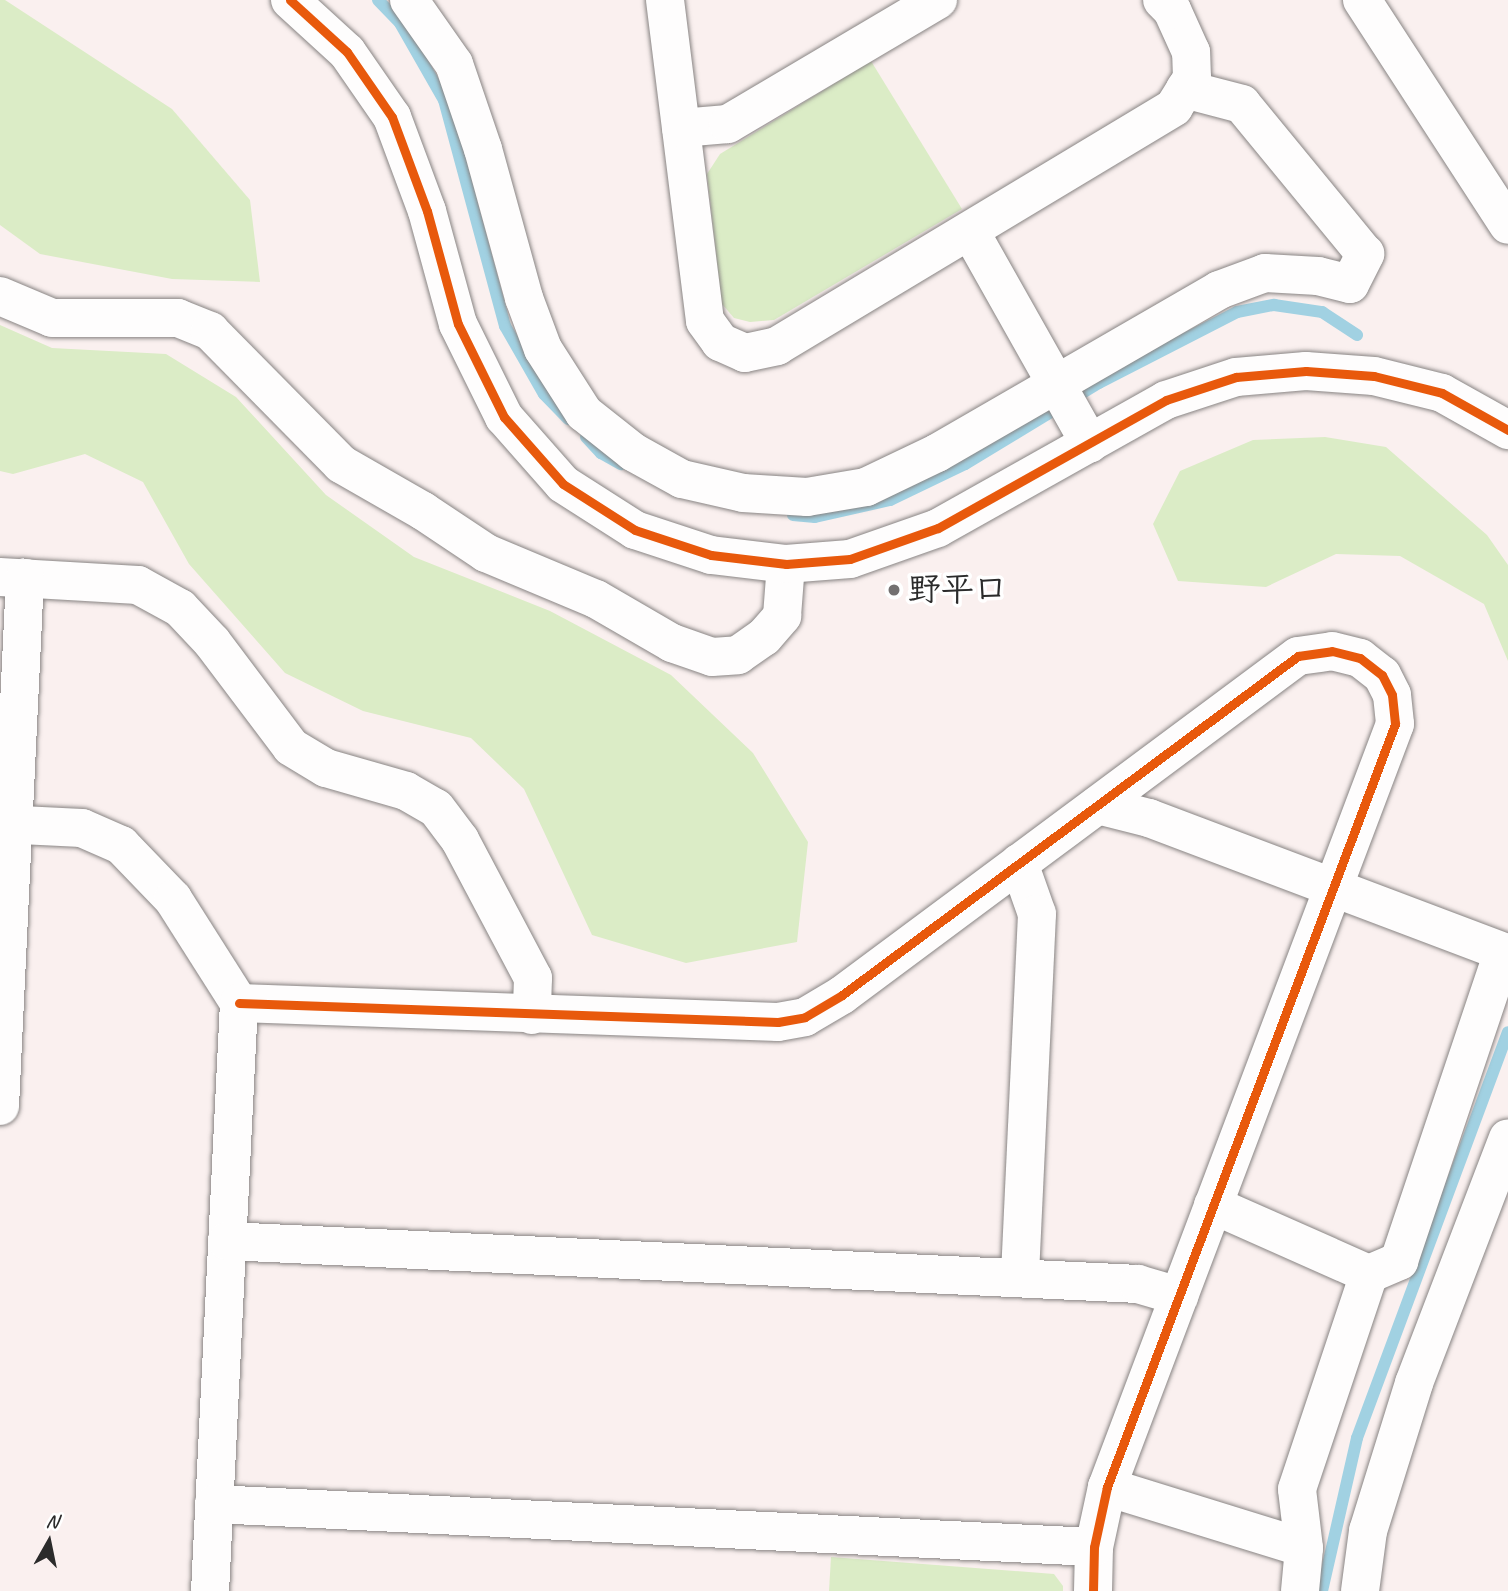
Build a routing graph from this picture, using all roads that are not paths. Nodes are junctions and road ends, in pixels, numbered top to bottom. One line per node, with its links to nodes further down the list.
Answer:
1 (290, 0): 15 (street)
2 (409, 0): 12 (street)
3 (666, 0): 8 (street)
4 (938, 0): 8 (street)
5 (1162, 0): 7 (street)
6 (1362, 0): 9 (street)
7 (1185, 89): 10 (street); 12 (street)
8 (681, 128): 10 (street)
9 (1508, 225)
10 (970, 231): 12 (street)
11 (0, 296): 15 (street)
12 (1056, 385): 14 (street)
13 (1508, 430): 14 (street)
14 (1090, 444): 15 (street)
15 (786, 564)
16 (13, 578): 18 (street); 23 (street)
17 (1098, 805): 19 (street); 20 (street); 20 (street)
18 (7, 824): 22 (street); 24 (street)
19 (1020, 863): 23 (street); 30 (street)
20 (1333, 887): 21 (street); 27 (street)
21 (1505, 953): 29 (street)
22 (239, 1003): 23 (street); 28 (street)
23 (533, 1015)
24 (1, 1043): 25 (street)
25 (0, 1106)
26 (1508, 1138): 39 (street)
27 (1213, 1205): 29 (street); 31 (street)
28 (227, 1241): 30 (street); 33 (street)
29 (1369, 1274): 35 (street)
30 (1020, 1279): 31 (street)
31 (1179, 1296): 32 (street)
32 (1107, 1487): 34 (street); 35 (street)
33 (214, 1504): 34 (street); 36 (street)
34 (1094, 1547): 37 (street)
35 (1304, 1548): 38 (street)
36 (210, 1591)
37 (1093, 1591)
38 (1300, 1591)
39 (1360, 1591)

